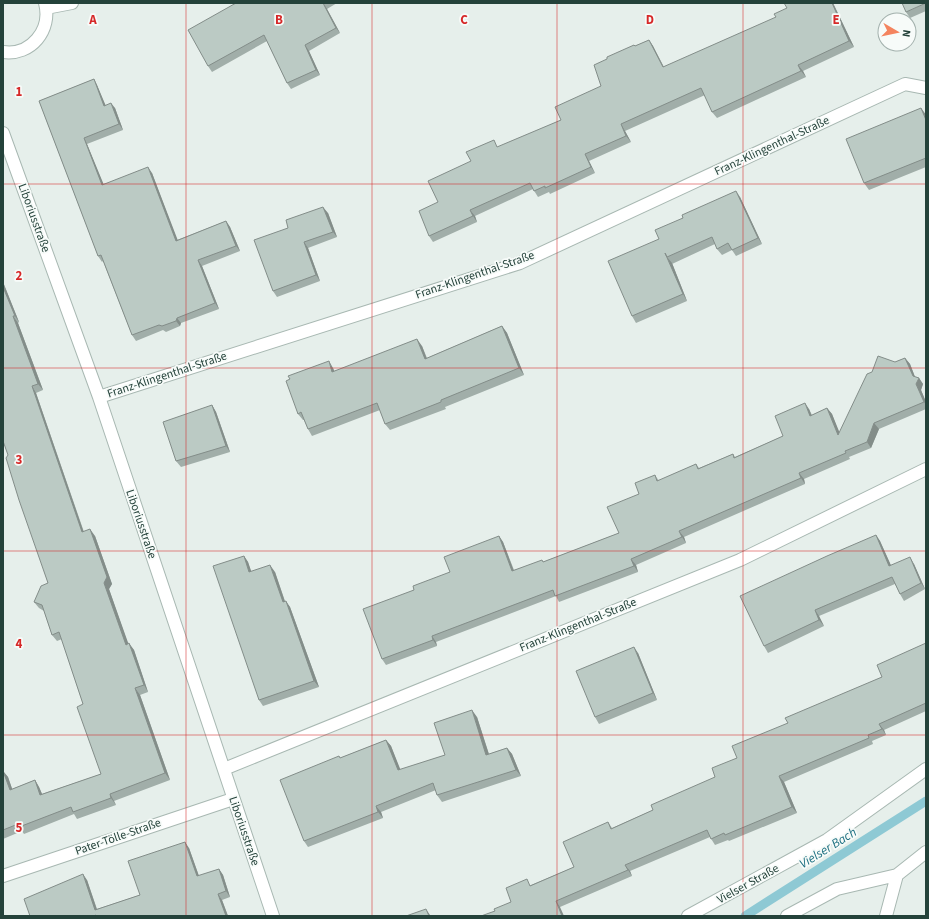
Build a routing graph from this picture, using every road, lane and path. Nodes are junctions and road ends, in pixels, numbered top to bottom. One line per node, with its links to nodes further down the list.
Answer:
1 (72, 3): 2 (street)
2 (45, 6): 3 (street)
3 (3, 52)
4 (926, 88): 6 (street, Franz-Klingenthal-Straße)
5 (3, 134): 6 (street, Liboriusstraße)
6 (99, 397): 8 (street, Liboriusstraße)
7 (926, 469): 8 (street, Franz-Klingenthal-Straße)
8 (224, 769): 10 (street, Liboriusstraße)
9 (926, 769): 15 (street, Vielser Straße)
10 (233, 799): 13 (street, Pater-Tölle-Straße); 14 (street, Liboriusstraße)
11 (926, 852): 12 (street)
12 (897, 875): 16 (street); 17 (street)
13 (3, 876)
14 (273, 916)
15 (688, 916)
16 (787, 916)
17 (886, 916)

